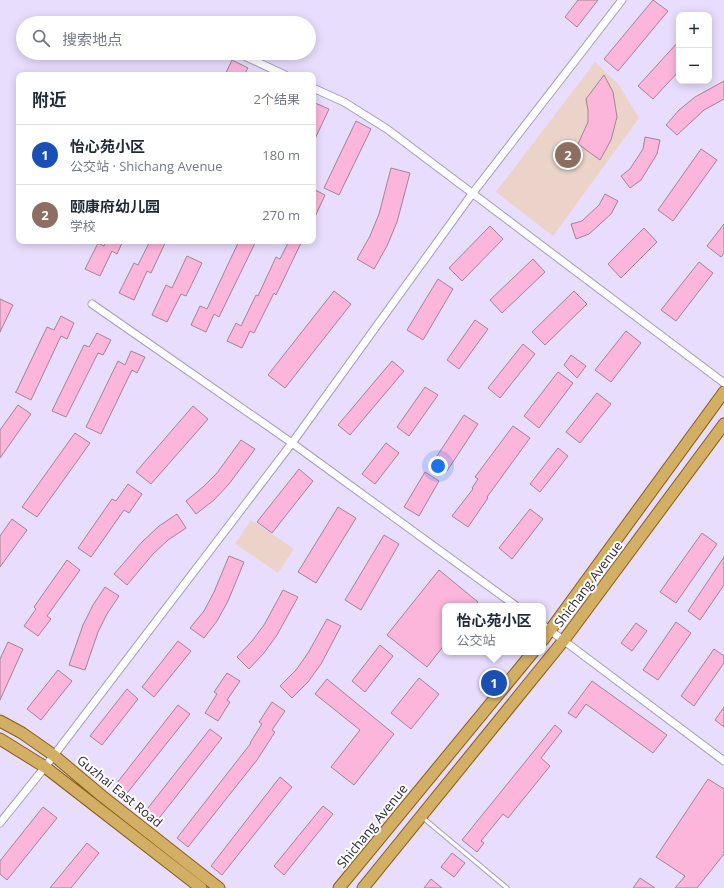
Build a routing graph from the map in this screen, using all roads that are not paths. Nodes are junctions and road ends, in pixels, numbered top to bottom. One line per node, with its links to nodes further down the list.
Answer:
1 (622, 0): 5 (street)
2 (253, 60): 3 (street)
3 (279, 72)
4 (316, 89): 5 (street)
5 (472, 194): 7 (street); 10 (street)
6 (92, 304): 10 (street)
7 (724, 383)
8 (724, 392): 12 (main road, Shichang Avenue)
9 (724, 424): 13 (main road, Shichang Avenue)
10 (292, 443): 11 (street); 17 (street)
11 (512, 603)
12 (547, 628): 13 (street)
13 (564, 640): 18 (street); 20 (main road, Shichang Avenue)
14 (531, 655): 24 (main road, Shichang Avenue)
15 (0, 721): 17 (main road, Guzhai East Road)
16 (0, 739): 19 (main road)
17 (54, 755): 19 (street); 23 (main road, Guzhai East Road)
18 (724, 761)
19 (45, 767): 21 (street); 22 (main road)
20 (421, 816): 25 (main road, Shichang Avenue); 26 (lane)
21 (0, 823)
22 (201, 888)
23 (219, 888)
24 (339, 888)
25 (363, 888)
26 (507, 888)

